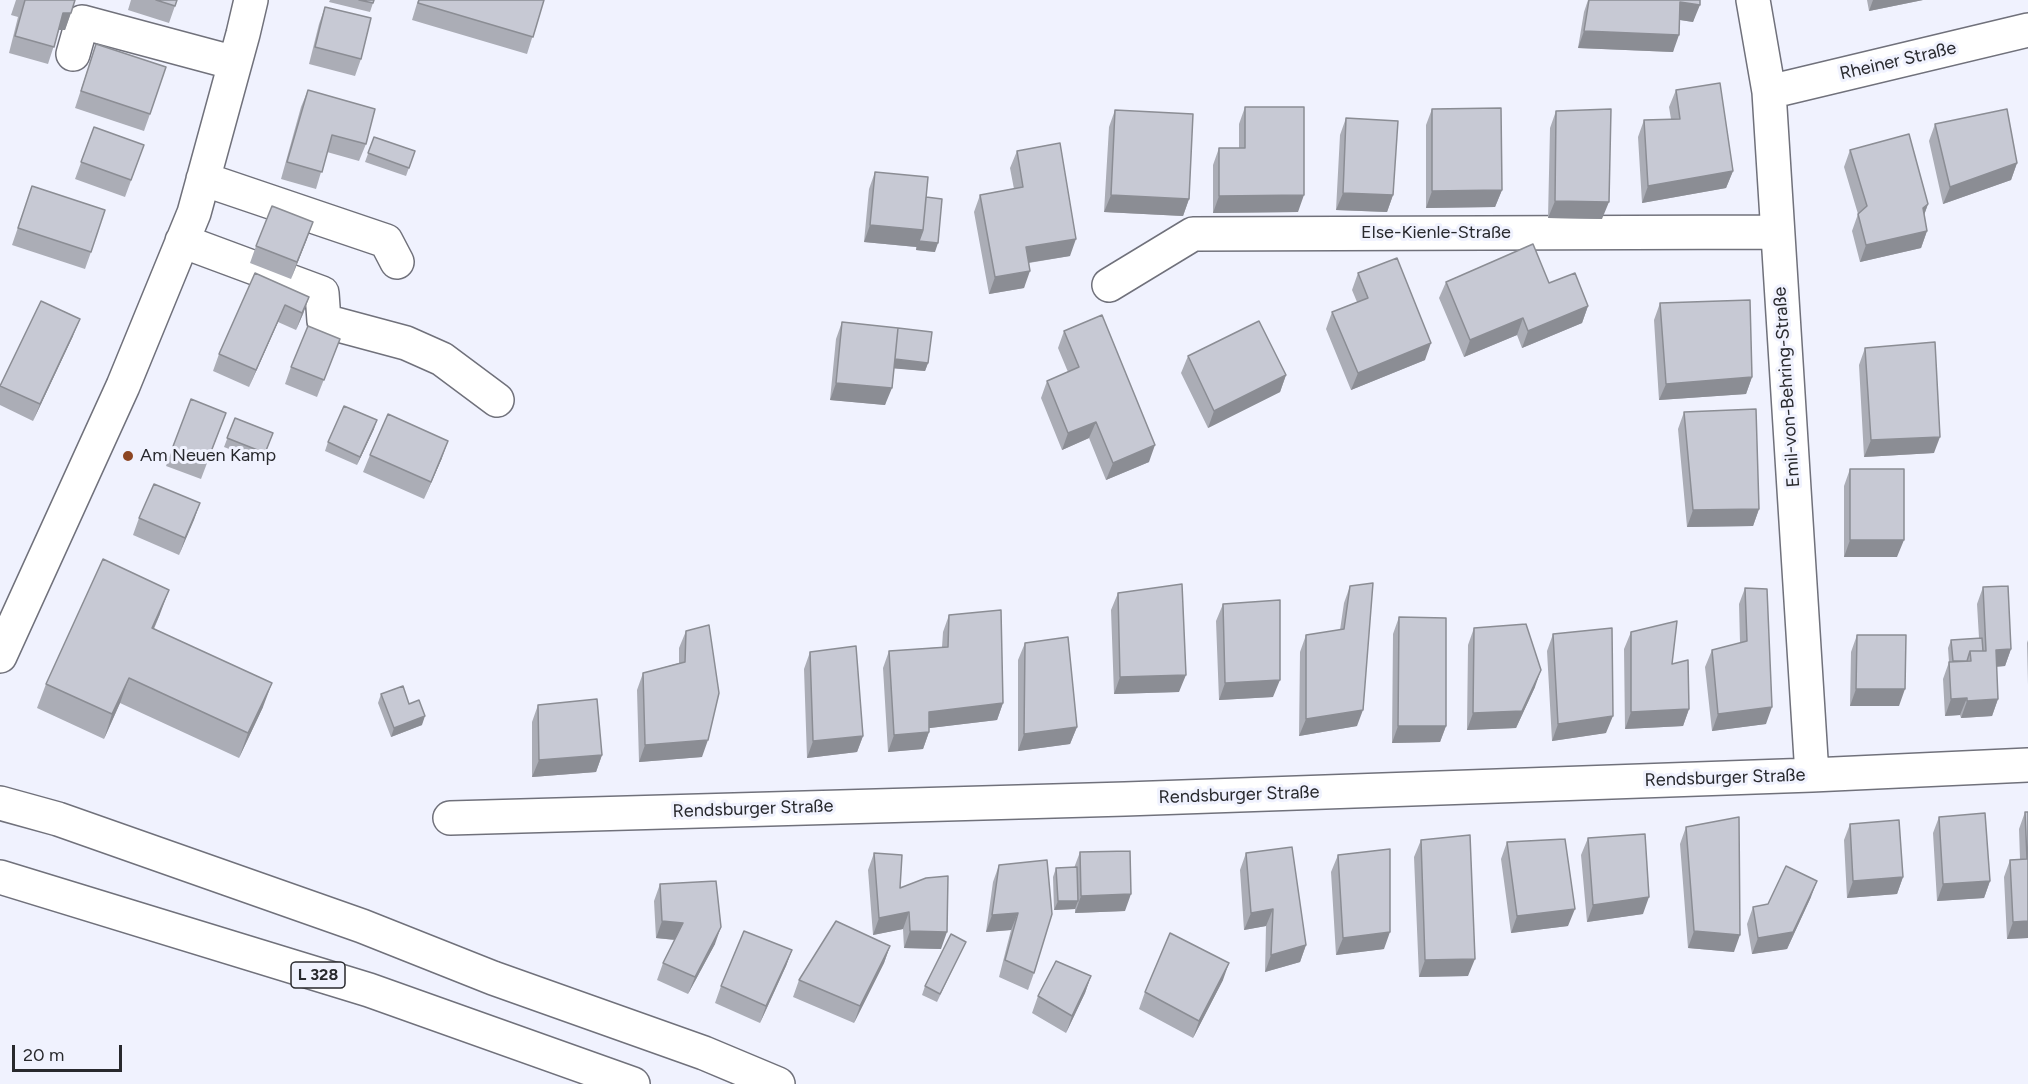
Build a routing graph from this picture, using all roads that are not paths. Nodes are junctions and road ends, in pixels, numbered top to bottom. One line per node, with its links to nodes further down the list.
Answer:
1 (251, 0): 5 (street)
2 (1753, 0): 6 (street, Emil-von-Behring-Straße)
3 (2028, 30): 6 (street, Rheiner Straße)
4 (73, 54): 5 (street)
5 (235, 63): 7 (street)
6 (1769, 92): 8 (street, Emil-von-Behring-Straße)
7 (203, 178): 9 (street); 10 (street)
8 (1777, 232): 11 (street, Else-Kienle-Straße); 15 (street, Emil-von-Behring-Straße)
9 (182, 241): 12 (street); 13 (street)
10 (397, 262)
11 (1109, 285)
12 (497, 400)
13 (0, 656)
14 (2028, 765): 15 (street, Rendsburger Straße)
15 (1812, 775): 17 (street, Rendsburger Straße)
16 (0, 803): 20 (street)
17 (450, 818)
18 (0, 877): 19 (street, L 328)
19 (633, 1084)
20 (778, 1084)

